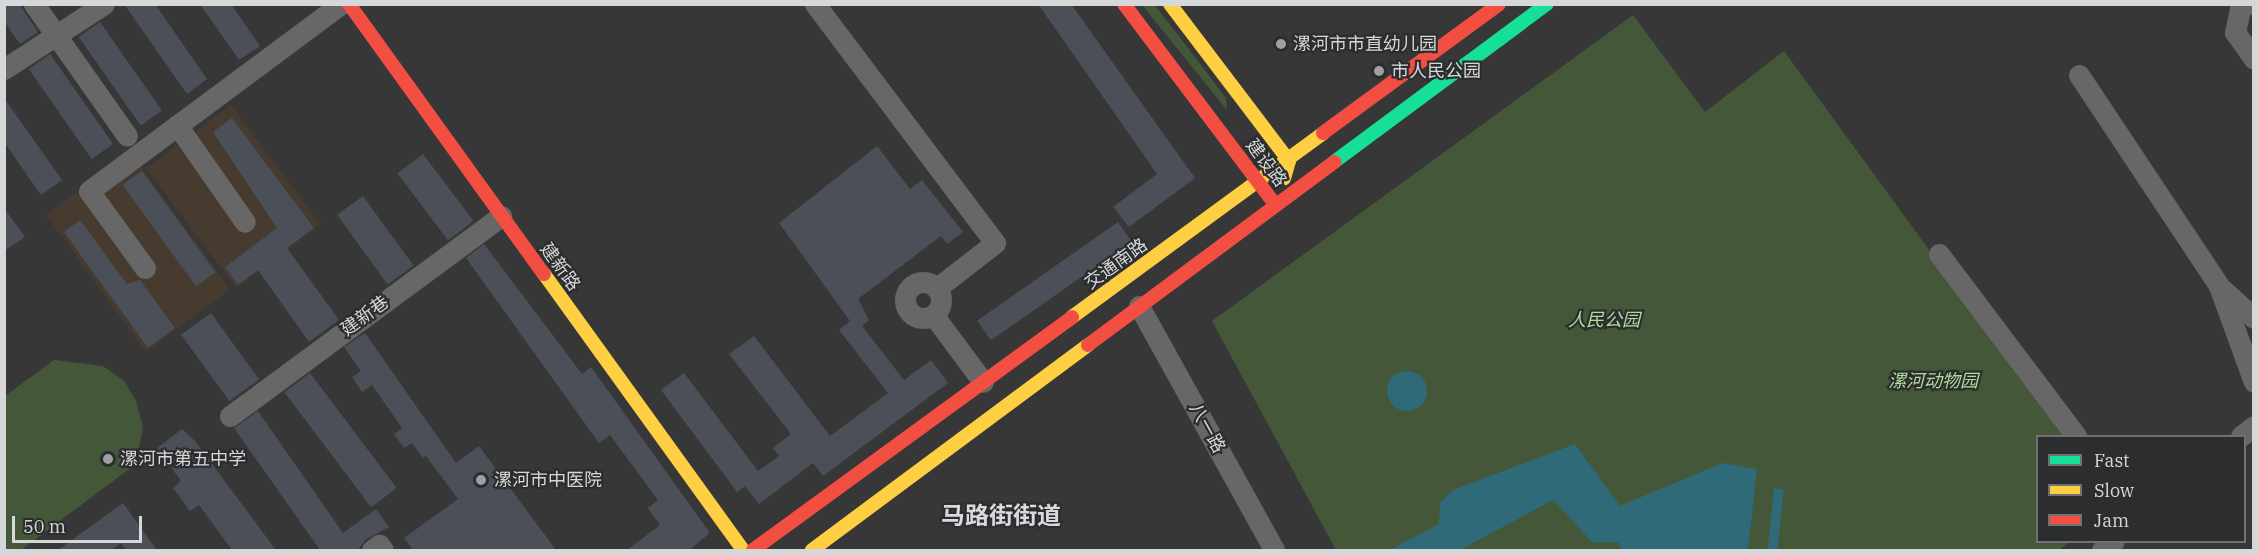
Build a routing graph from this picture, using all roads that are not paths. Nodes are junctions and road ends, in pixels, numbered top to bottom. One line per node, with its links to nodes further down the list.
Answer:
1 (34, 4): 11 (street)
2 (104, 4): 11 (street)
3 (341, 4): 15 (street)
4 (349, 4): 20 (main road, 建新路)
5 (815, 4): 25 (street)
6 (1124, 4): 18 (main road, 建设路)
7 (1170, 4): 17 (main road, 建设路)
8 (1499, 4): 17 (main road, 交通南路)
9 (1547, 4): 19 (main road)
10 (2247, 4): 12 (street)
11 (56, 35): 13 (street); 16 (street)
12 (2253, 59)
13 (4, 69)
14 (2079, 75): 24 (street)
15 (177, 125): 21 (street); 23 (street)
16 (127, 136)
17 (1289, 161): 18 (main road, 交通南路); 19 (main road, 建设路)
18 (1259, 184): 19 (main road, 建设路); 30 (main road, 交通南路)
19 (1276, 206): 26 (main road)
20 (501, 216): 32 (street, 建新巷); 36 (main road, 建新路)
21 (245, 222)
22 (1939, 254): 33 (street)
23 (145, 268)
24 (2219, 286): 28 (street); 29 (street)
25 (937, 288): 27 (street); 27 (street)
26 (1139, 306): 31 (main road); 39 (street, 八一路)
27 (933, 316): 30 (street)
28 (2253, 318)
29 (2253, 381)
30 (983, 382): 31 (main road); 37 (main road, 交通南路)
31 (1002, 408): 38 (main road)
32 (230, 416)
33 (2075, 435)
34 (372, 550): 35 (street)
35 (383, 550)
36 (743, 550)
37 (753, 550)
38 (812, 550)
39 (1274, 550)

